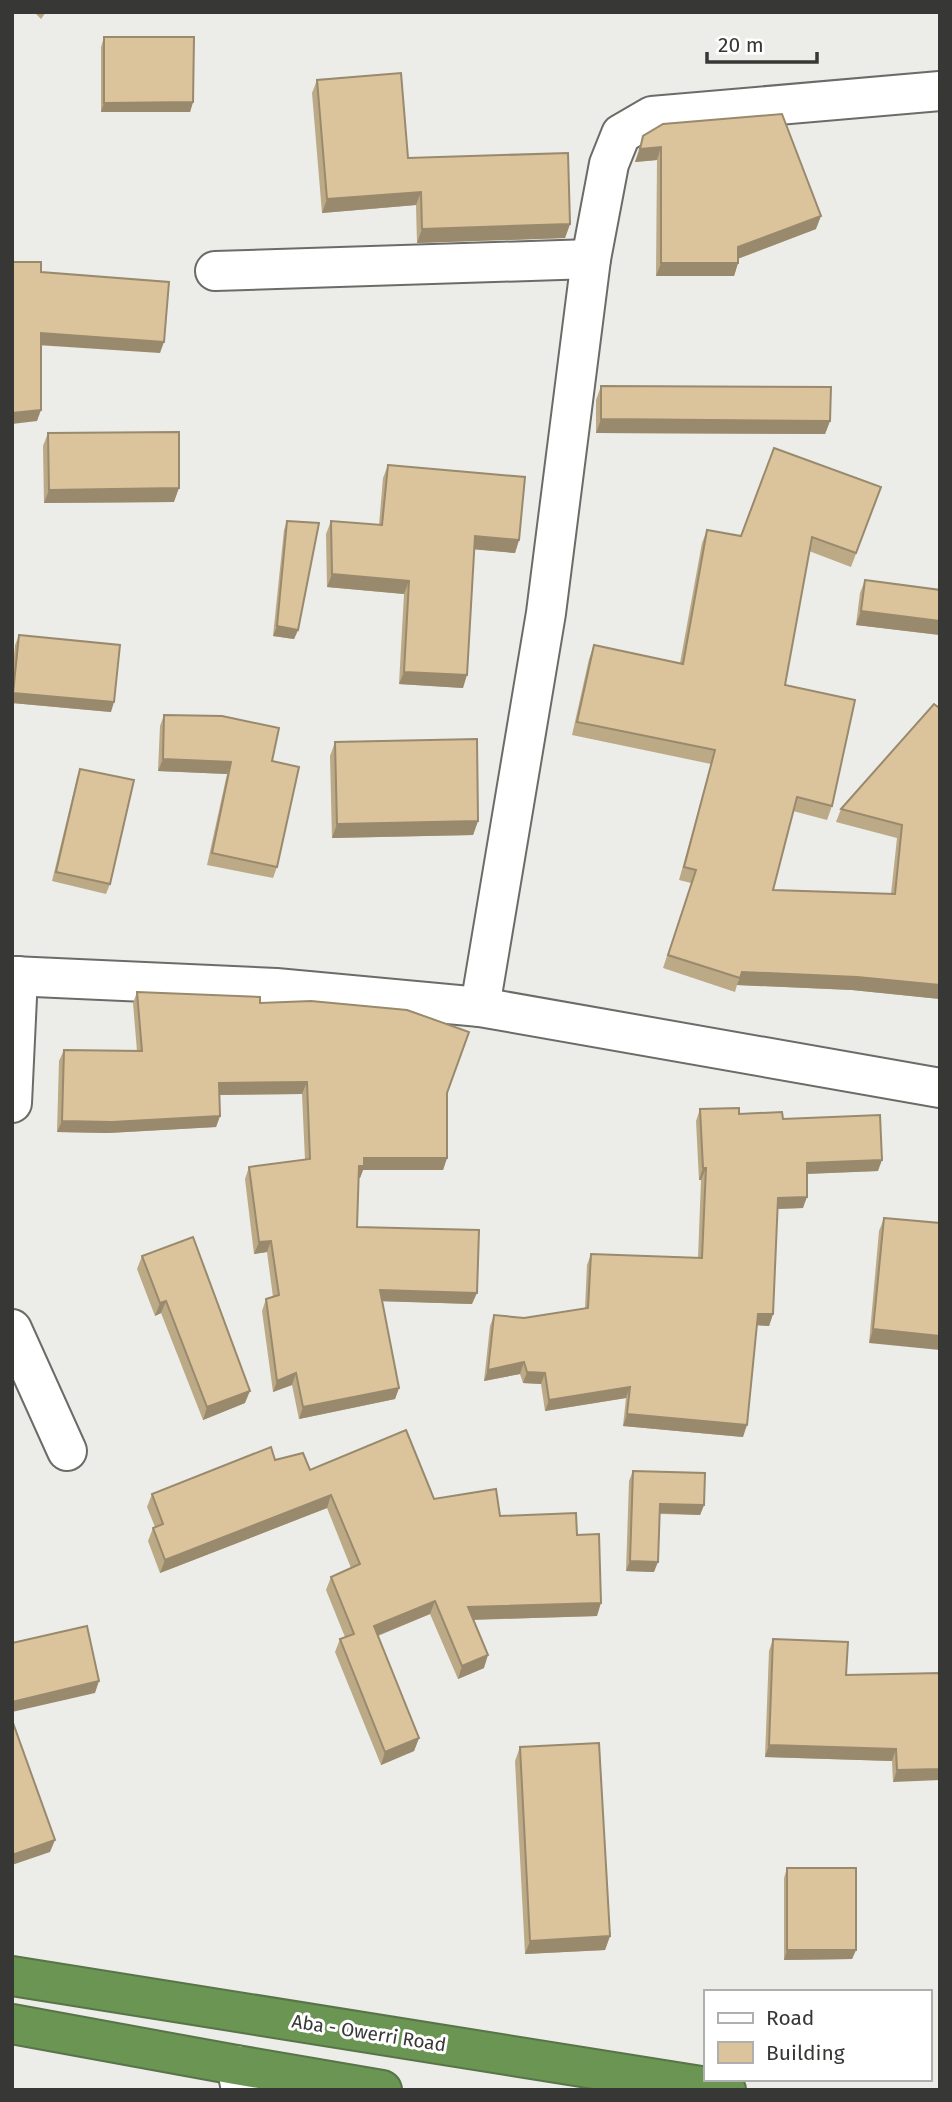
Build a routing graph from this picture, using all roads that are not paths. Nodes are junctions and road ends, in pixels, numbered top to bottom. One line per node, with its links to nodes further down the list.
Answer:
1 (940, 91): 2 (street)
2 (591, 259): 3 (street); 5 (street)
3 (215, 271)
4 (15, 976): 5 (street); 7 (street)
5 (480, 1007): 6 (street)
6 (940, 1088)
7 (12, 1103)
8 (12, 1329): 9 (street)
9 (67, 1451)
10 (12, 1976): 14 (highway, Aba - Owerri Road)
11 (12, 2024): 12 (highway)
12 (238, 2077): 13 (highway)
13 (382, 2090)
14 (726, 2090)

